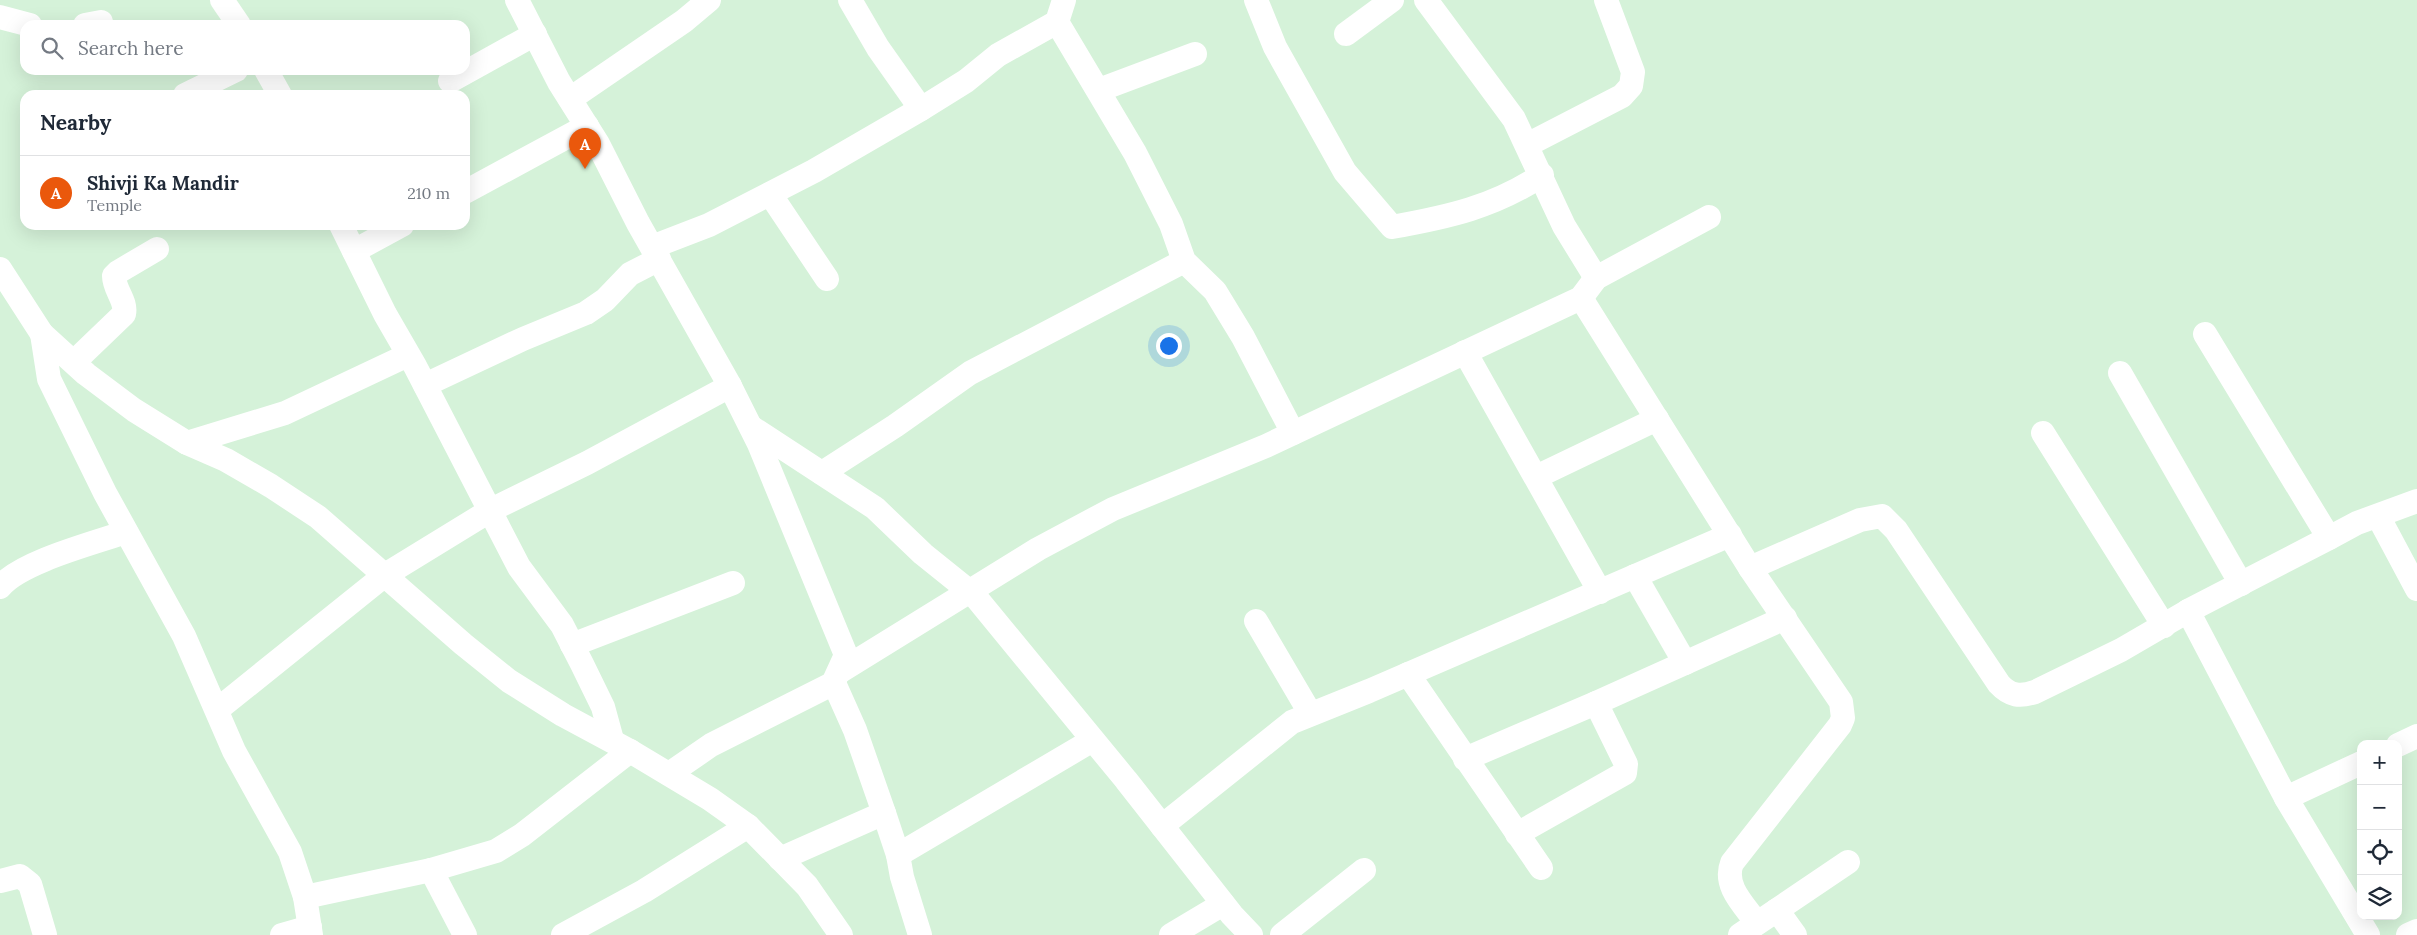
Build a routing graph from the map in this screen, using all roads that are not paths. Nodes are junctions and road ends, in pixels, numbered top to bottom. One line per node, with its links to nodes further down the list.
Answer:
1 (222, 0): 11 (street)
2 (517, 0): 13 (street)
3 (709, 0): 24 (street)
4 (850, 0): 25 (street)
5 (1256, 0): 28 (street)
6 (1392, 0): 14 (street)
7 (1426, 0): 27 (street)
8 (1606, 0): 27 (street)
9 (1061, 11): 23 (street); 25 (street)
10 (0, 17): 12 (street)
11 (236, 20)
12 (20, 22)
13 (535, 34): 16 (street); 24 (street)
14 (1346, 34)
15 (1195, 54): 23 (street)
16 (470, 70)
17 (226, 75): 21 (street)
18 (269, 75): 22 (street)
19 (461, 75): 20 (street)
20 (450, 81)
21 (195, 90)
22 (277, 90)
23 (1099, 90): 37 (street)
24 (570, 99): 26 (street)
25 (920, 109): 30 (street)
26 (587, 126): 29 (street); 36 (street)
27 (1527, 145): 28 (street)
28 (1542, 175): 39 (street)
29 (470, 189)
30 (770, 194): 36 (street); 40 (street)
31 (1709, 217): 39 (street)
32 (344, 230): 35 (street)
33 (393, 230): 35 (street)
34 (157, 249): 46 (street)
35 (354, 251): 45 (street)
36 (656, 253): 48 (street); 49 (street)
37 (1184, 261): 52 (street); 55 (street)
38 (0, 269): 42 (street)
39 (1596, 278): 41 (street)
40 (828, 279)
41 (1581, 298): 44 (street); 50 (street)
42 (42, 334): 46 (street); 60 (street)
43 (2205, 334): 62 (street)
44 (1465, 352): 52 (street); 56 (street)
45 (408, 355): 48 (street); 54 (street)
46 (74, 362): 54 (street)
47 (2120, 373): 67 (street)
48 (425, 385): 58 (street)
49 (730, 386): 51 (street); 58 (street)
50 (1657, 418): 56 (street); 61 (street)
51 (750, 427): 55 (street); 79 (street)
52 (1293, 433): 70 (street)
53 (2043, 434): 75 (street)
54 (186, 443): 64 (street)
55 (822, 473): 70 (street)
56 (1536, 477): 71 (street)
57 (2417, 501): 59 (street)
58 (491, 510): 64 (street); 76 (street)
59 (2378, 516): 62 (street); 69 (street)
60 (126, 532): 68 (street); 81 (street)
61 (1730, 535): 63 (street); 65 (street)
62 (2329, 538): 67 (street)
63 (1750, 568): 73 (street); 75 (street)
64 (385, 574): 81 (street); 86 (street)
65 (1635, 576): 71 (street); 77 (street)
66 (733, 583): 76 (street)
67 (2241, 584): 72 (street)
68 (0, 587)
69 (2417, 589)
70 (969, 592): 79 (street); 84 (street)
71 (1600, 592): 78 (street)
72 (2188, 611): 75 (street); 90 (street)
73 (1785, 618): 77 (street); 105 (street)
74 (1256, 621): 82 (street)
75 (2164, 626)
76 (572, 645): 86 (street)
77 (1685, 663): 80 (street)
78 (1408, 674): 82 (street); 87 (street)
79 (836, 678): 89 (street); 91 (street)
80 (1596, 704): 87 (street); 94 (street)
81 (217, 710): 102 (street)
82 (1310, 713): 93 (street)
83 (2417, 736): 85 (street)
84 (1092, 741): 93 (street); 95 (street)
85 (2402, 743)
86 (621, 745): 89 (street); 99 (street)
87 (1466, 759): 94 (street)
88 (2357, 765): 90 (street)
89 (669, 774): 92 (street)
90 (2286, 798): 118 (street)
91 (884, 813): 95 (street); 96 (street)
92 (748, 826): 96 (street); 111 (street)
93 (1162, 826): 103 (street)
94 (1517, 834): 98 (street)
95 (898, 855): 113 (street)
96 (780, 860): 112 (street)
97 (1848, 862): 104 (street)
98 (1541, 868)
99 (431, 870): 102 (street); 110 (street)
100 (1364, 870): 116 (street)
101 (0, 882): 108 (street)
102 (305, 897): 106 (street)
103 (1223, 904): 114 (street); 115 (street)
104 (1777, 910): 105 (street); 117 (street)
105 (1748, 929)
106 (310, 931): 109 (street)
107 (2417, 931): 119 (street)
108 (44, 935)
109 (282, 935)
110 (465, 935)
111 (563, 935)
112 (841, 935)
113 (920, 935)
114 (1171, 935)
115 (1251, 935)
116 (1282, 935)
117 (1795, 935)
118 (2368, 935)
119 (2408, 935)

